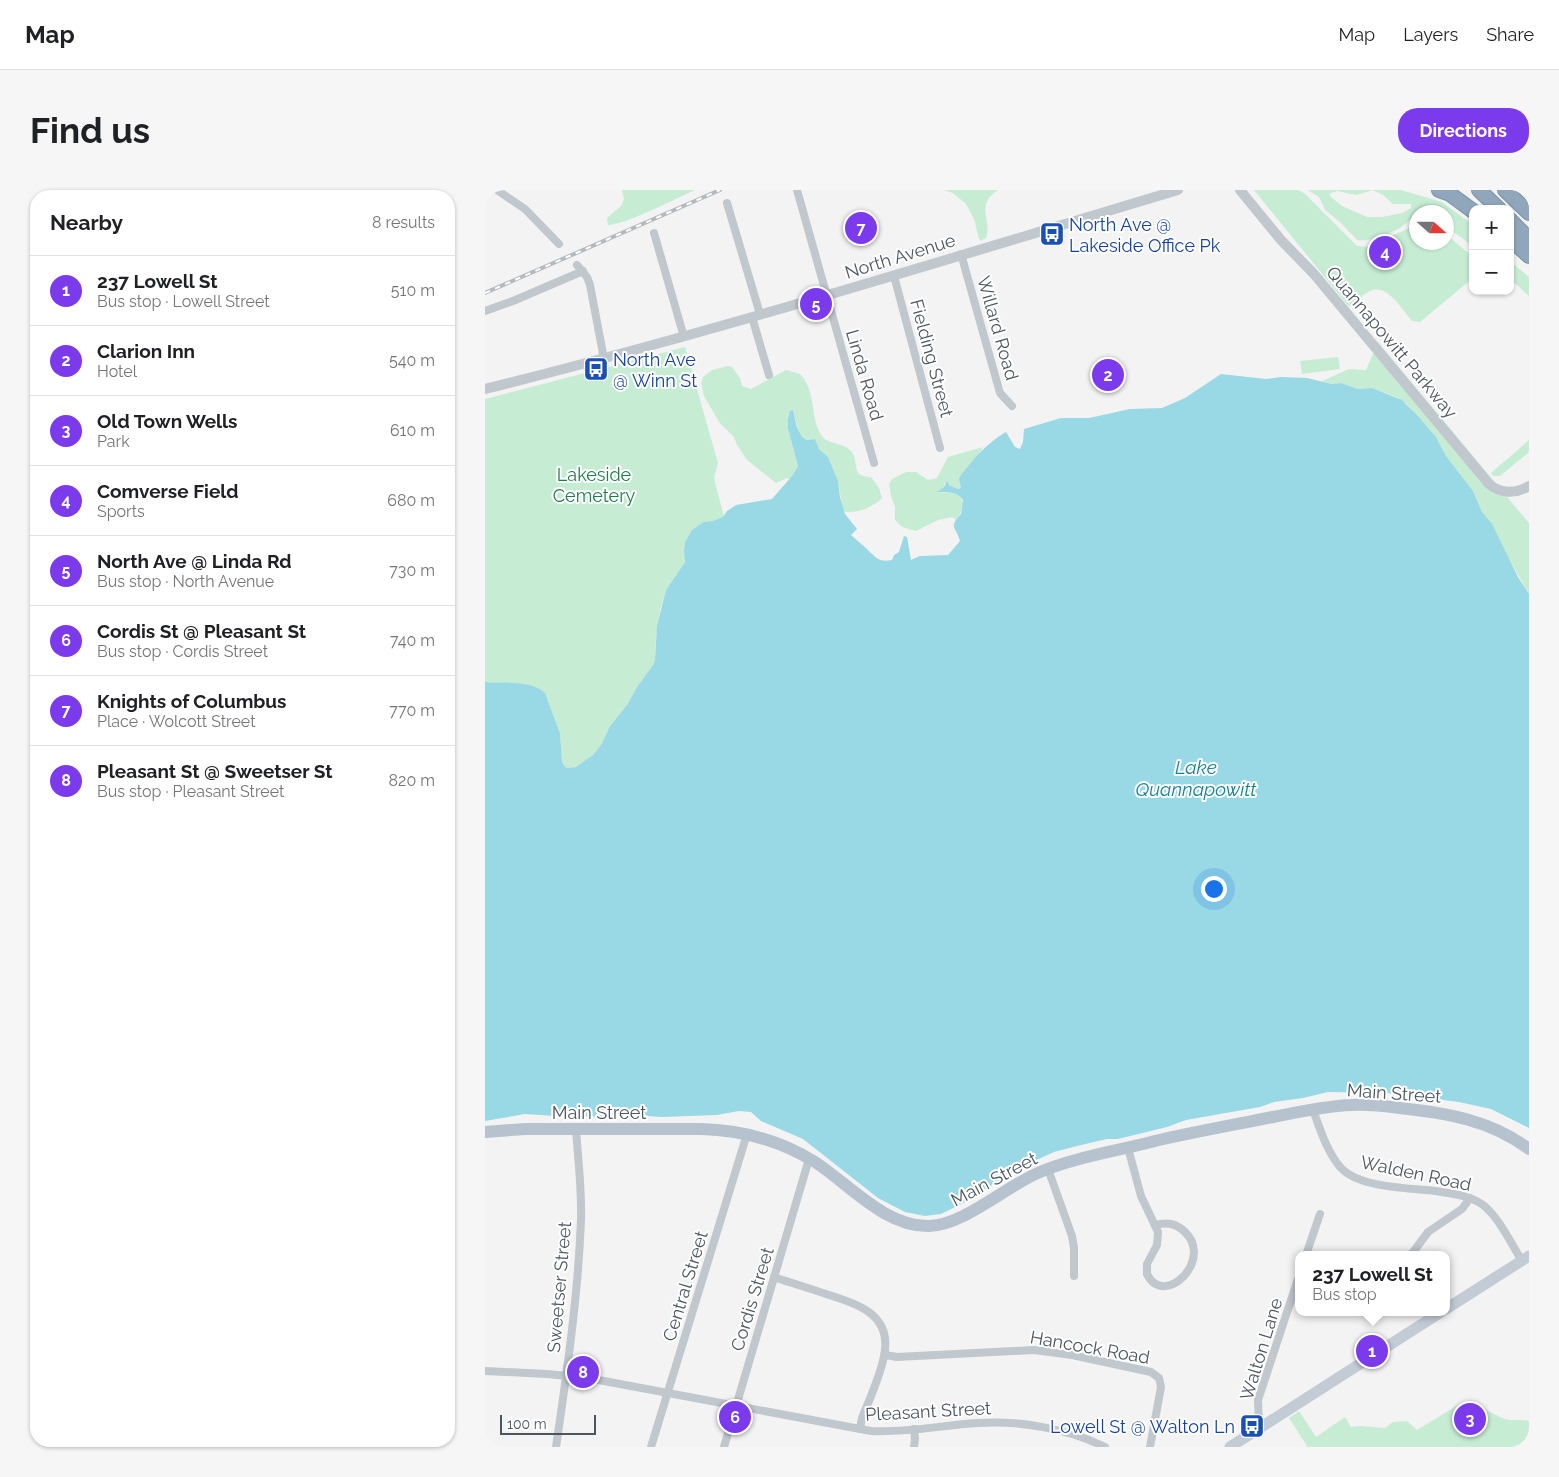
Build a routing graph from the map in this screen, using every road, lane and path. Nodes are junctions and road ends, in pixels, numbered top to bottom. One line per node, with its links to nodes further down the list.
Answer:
1 (497, 190): 16 (street)
2 (797, 190): 20 (street, Linda Road)
3 (1178, 190): 17 (street, North Avenue)
4 (1240, 190): 30 (street, Quannapowitt Parkway)
5 (1439, 190): 10 (highway)
6 (1479, 190): 9 (highway)
7 (1505, 190): 11 (highway)
8 (727, 203): 22 (street)
9 (1495, 205)
10 (1469, 208)
11 (1529, 213)
12 (1514, 224): 14 (highway)
13 (654, 233): 23 (street)
14 (1529, 239)
15 (1514, 243): 18 (highway)
16 (559, 244)
17 (961, 254): 19 (street, North Avenue); 27 (street, Willard Road)
18 (1529, 256)
19 (894, 276): 20 (street, North Avenue); 28 (street, Fielding Street)
20 (826, 296): 22 (street, North Avenue); 29 (street, Linda Road)
21 (485, 311): 24 (street)
22 (756, 316): 23 (street, North Avenue); 25 (street)
23 (684, 337): 24 (street, North Avenue)
24 (605, 359): 26 (street, North Avenue)
25 (769, 375)
26 (485, 389)
27 (1012, 406)
28 (940, 448)
29 (874, 463)
30 (1529, 486)
31 (1313, 1110): 35 (main road, Main Street); 36 (main road, Main Street); 39 (street, Walden Road)
32 (576, 1129): 33 (main road, Main Street); 34 (main road, Main Street); 52 (street, Sweetser Street)
33 (485, 1132)
34 (747, 1134): 37 (main road, Main Street); 53 (street, Central Street)
35 (1128, 1148): 38 (main road, Main Street); 41 (street)
36 (1529, 1148)
37 (809, 1159): 38 (main road, Main Street); 46 (street, Cordis Street)
38 (1048, 1169): 45 (street)
39 (1470, 1198): 43 (street); 44 (street, Walden Road)
40 (1320, 1214): 42 (street)
41 (1155, 1225): 41 (street)
42 (1307, 1251)
43 (1414, 1251)
44 (1525, 1259): 48 (main road)
45 (1074, 1276)
46 (774, 1277): 50 (street); 54 (street, Cordis Street)
47 (1295, 1288): 55 (street, Walton Lane)
48 (1450, 1306)
49 (1435, 1316): 55 (main road)
50 (885, 1355): 56 (street); 63 (street, Hancock Road)
51 (485, 1371): 52 (street, Pleasant Street)
52 (566, 1375): 53 (street, Pleasant Street); 58 (street, Sweetser Street)
53 (668, 1393): 54 (street, Pleasant Street); 59 (street, Central Street)
54 (736, 1406): 56 (street, Pleasant Street); 60 (street, Cordis Street)
55 (1259, 1428): 64 (main road)
56 (860, 1429): 57 (street, Pleasant Street)
57 (914, 1429): 61 (street); 62 (street, Pleasant Street)
58 (557, 1447)
59 (651, 1447)
60 (723, 1447)
61 (914, 1447)
62 (1105, 1447)
63 (1150, 1447)
64 (1230, 1447)

